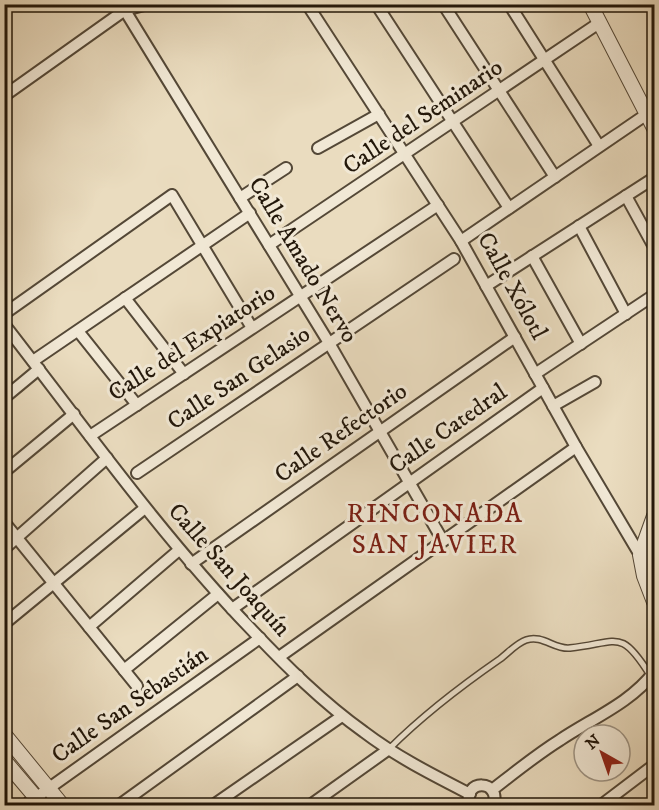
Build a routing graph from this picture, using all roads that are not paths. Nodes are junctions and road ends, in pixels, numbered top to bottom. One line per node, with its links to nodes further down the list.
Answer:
1 (148, 4): 7 (street)
2 (308, 4): 12 (street, Calle Xólotl)
3 (376, 4): 14 (street)
4 (443, 4): 10 (street)
5 (509, 4): 9 (street)
6 (590, 4): 8 (street)
7 (123, 7): 11 (street); 23 (street, Calle Amado Nervo)
8 (600, 23): 9 (street, Calle del Seminario); 13 (street)
9 (544, 60): 10 (street, Calle del Seminario); 16 (street)
10 (499, 91): 14 (street, Calle del Seminario); 20 (street)
11 (4, 96)
12 (379, 114): 17 (street); 18 (street, Calle Xólotl)
13 (647, 114): 15 (street); 16 (street)
14 (453, 122): 18 (street, Calle del Seminario); 25 (street)
15 (654, 128)
16 (599, 146): 20 (street)
17 (318, 148)
18 (405, 154): 24 (street, Calle Xólotl); 29 (street, Calle del Seminario)
19 (286, 168): 23 (street)
20 (555, 177): 25 (street)
21 (654, 178): 22 (street)
22 (626, 196): 27 (street); 31 (street)
23 (240, 198): 26 (street, Calle Amado Nervo)
24 (438, 205): 28 (street, Calle Xólotl); 36 (street, Calle del Expiatorio)
25 (509, 208): 28 (street)
26 (250, 213): 29 (street, Calle Amado Nervo); 30 (street)
27 (579, 226): 32 (street); 39 (street)
28 (461, 241): 34 (street, Calle Xólotl)
29 (269, 245): 36 (street, Calle Amado Nervo)
30 (202, 246): 37 (street); 38 (street); 41 (street)
31 (654, 247)
32 (532, 256): 34 (street); 45 (street)
33 (454, 258): 44 (street, Calle San Gelasio)
34 (486, 286): 43 (street, Calle Xólotl)
35 (654, 295): 39 (street)
36 (301, 296): 41 (street, Calle del Expiatorio); 44 (street, Calle Amado Nervo)
37 (125, 298): 42 (street); 47 (street)
38 (4, 314)
39 (626, 314): 45 (street)
40 (5, 325): 46 (street, Calle San Joaquín)
41 (252, 328): 47 (street, Calle del Expiatorio)
42 (78, 331): 46 (street); 52 (street)
43 (514, 336): 48 (street, Calle Xólotl); 55 (street, Calle Refectorio)
44 (329, 343): 55 (street, Calle Amado Nervo); 60 (street, Calle San Gelasio)
45 (580, 344): 48 (street)
46 (36, 365): 51 (street); 54 (street, Calle San Joaquín)
47 (184, 374): 52 (street, Calle del Expiatorio)
48 (535, 374): 50 (street, Calle Xólotl)
49 (595, 382): 53 (street)
50 (543, 388): 53 (street, Calle Xólotl); 61 (street, Calle Catedral)
51 (4, 398)
52 (137, 405): 56 (street, Calle del Expiatorio)
53 (553, 406): 57 (street, Calle Xólotl)
54 (74, 414): 56 (street, Calle San Joaquín); 59 (street)
55 (380, 431): 61 (street, Calle Amado Nervo); 70 (street, Calle Refectorio)
56 (90, 436): 58 (street, Calle San Joaquín)
57 (576, 447): 66 (street); 69 (street, Calle Xólotl)
58 (107, 458): 62 (street, Calle San Joaquín); 65 (street)
59 (4, 472)
60 (137, 473)
61 (410, 482): 66 (street, Calle Amado Nervo); 74 (street, Calle Catedral)
62 (146, 508): 68 (street, Calle San Joaquín); 71 (street)
63 (654, 516): 69 (street)
64 (4, 522): 65 (street)
65 (18, 538): 67 (street); 71 (street)
66 (444, 540): 78 (street)
67 (4, 549)
68 (179, 549): 70 (street, Calle San Joaquín); 76 (street)
69 (640, 555): 73 (street, Calle Xólotl)
70 (191, 564): 72 (street, Calle San Joaquín)
71 (54, 583): 75 (street); 76 (street)
72 (218, 594): 74 (street, Calle San Joaquín); 79 (street)
73 (654, 602)
74 (232, 609): 77 (street, Calle San Joaquín)
75 (4, 624)
76 (89, 627): 79 (street)
77 (260, 639): 78 (street, Calle San Joaquín); 88 (street, Calle San Sebastián)
78 (279, 657): 81 (street, Calle San Joaquín)
79 (124, 670): 82 (street)
80 (653, 674): 85 (lane); 89 (street)
81 (298, 676): 83 (street, Calle San Joaquín); 94 (street)
82 (137, 686)
83 (342, 716): 85 (street, Calle San Joaquín); 95 (street)
84 (4, 734): 88 (street)
85 (388, 749): 91 (street, Calle San Joaquín); 96 (street)
86 (654, 765): 97 (street)
87 (7, 767): 90 (street)
88 (49, 788): 90 (street, Calle San Sebastián); 93 (street)
89 (495, 800): 91 (street)
90 (39, 801): 92 (street, Calle San Sebastián)
91 (469, 802)
92 (24, 806)
93 (63, 806)
94 (118, 806)
95 (212, 806)
96 (309, 806)
97 (600, 806)

